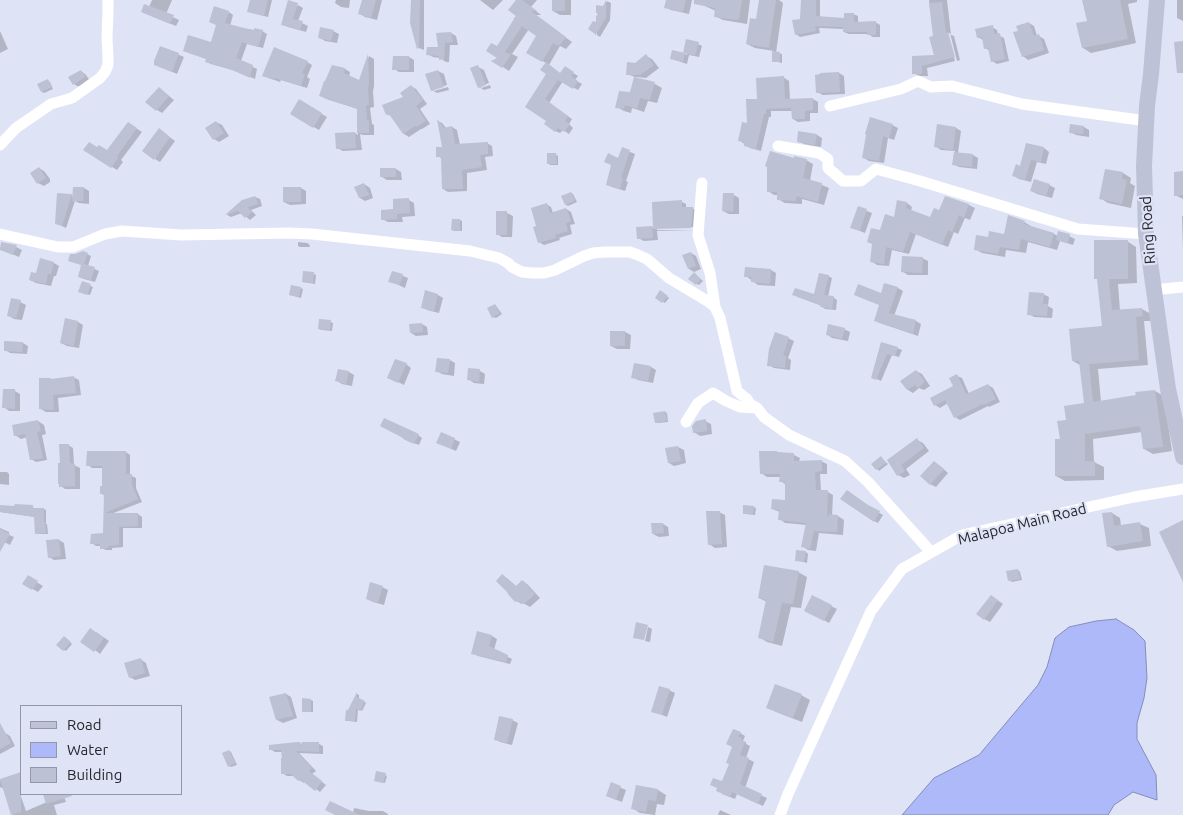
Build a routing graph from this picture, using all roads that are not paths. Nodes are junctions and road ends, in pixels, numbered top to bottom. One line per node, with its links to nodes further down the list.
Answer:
1 (108, 0): 5 (street)
2 (1157, 0): 4 (main road, Ring Road)
3 (830, 106): 4 (street)
4 (1147, 121): 9 (main road, Ring Road)
5 (0, 146)
6 (778, 146): 9 (street)
7 (702, 183): 12 (street)
8 (0, 234): 12 (street)
9 (1146, 234): 11 (main road, Ring Road)
10 (1183, 286): 11 (street)
11 (1153, 290): 15 (main road, Ring Road)
12 (714, 307): 13 (street)
13 (756, 408): 14 (street); 17 (street)
14 (686, 422)
15 (1183, 457)
16 (1183, 489): 17 (street, Malapoa Main Road)
17 (931, 552): 18 (street, Malapoa Main Road)
18 (780, 815)

